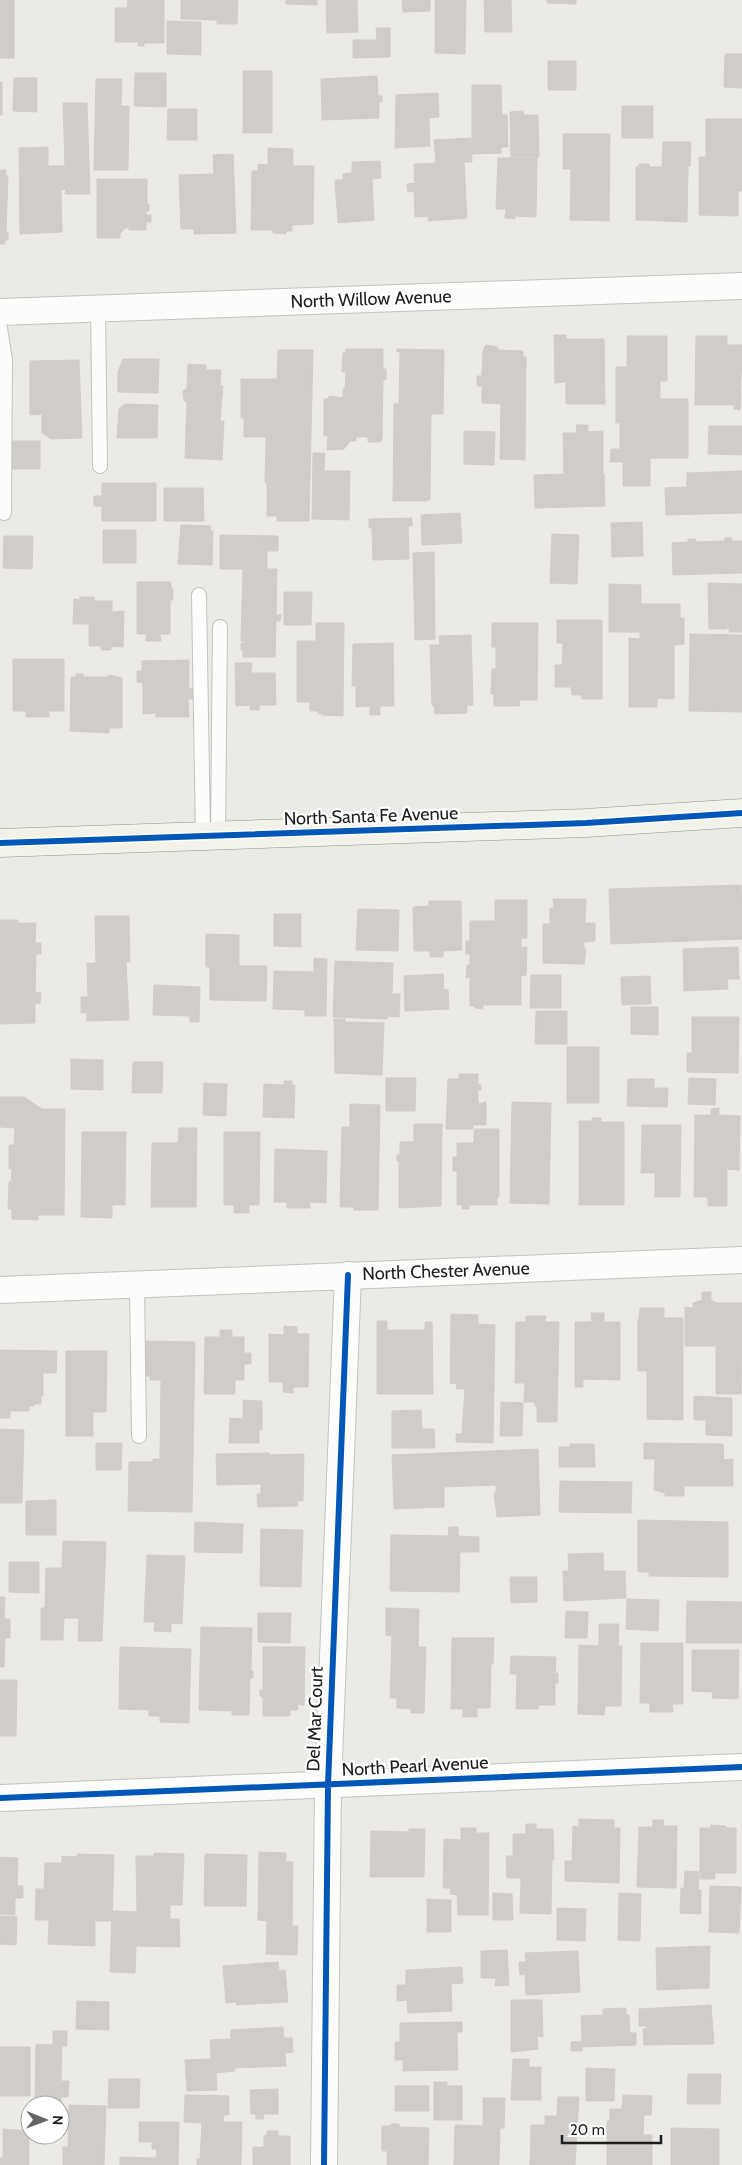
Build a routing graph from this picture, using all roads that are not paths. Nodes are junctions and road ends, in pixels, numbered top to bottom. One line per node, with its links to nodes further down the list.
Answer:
1 (742, 286): 2 (street, North Willow Avenue)
2 (98, 309): 3 (street, North Willow Avenue); 5 (lane)
3 (0, 312)
4 (0, 328): 6 (lane)
5 (100, 466)
6 (4, 513)
7 (199, 595): 10 (lane)
8 (220, 627): 10 (lane)
9 (742, 813): 10 (main road, North Santa Fe Avenue)
10 (210, 836): 11 (main road, North Santa Fe Avenue)
11 (0, 844)
12 (742, 1260): 13 (street, North Chester Avenue)
13 (348, 1275): 14 (street, North Chester Avenue); 18 (street, Del Mar Court)
14 (136, 1284): 15 (street, North Chester Avenue); 16 (lane)
15 (0, 1290)
16 (139, 1436)
17 (742, 1767): 18 (street, North Pearl Avenue)
18 (328, 1785): 19 (street, North Pearl Avenue); 20 (street, Del Mar Court)
19 (0, 1798)
20 (324, 2165)

